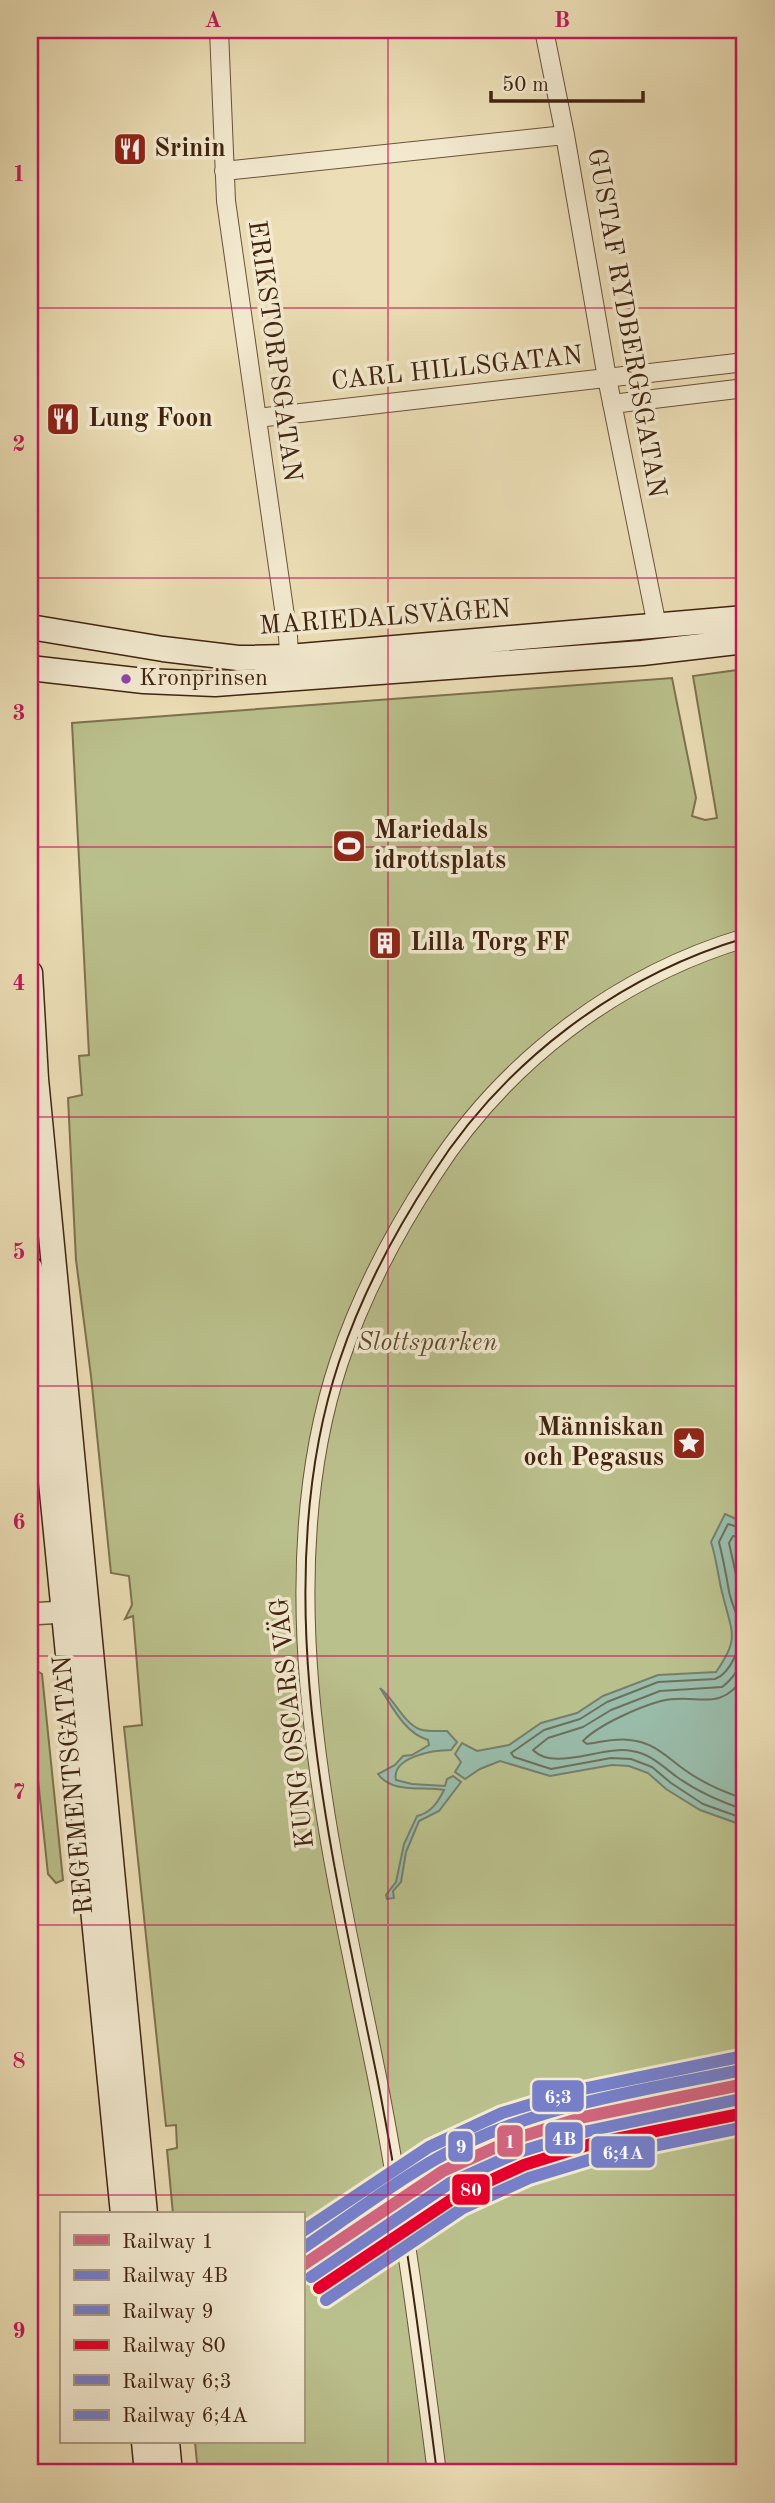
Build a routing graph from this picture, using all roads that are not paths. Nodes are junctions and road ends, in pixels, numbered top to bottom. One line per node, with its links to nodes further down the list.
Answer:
1 (219, 30): 4 (street, ERIKSTORPSGATAN)
2 (544, 30): 3 (street, GUSTAF RYDBERGSGATAN)
3 (565, 135): 4 (street); 6 (street, GUSTAF RYDBERGSGATAN)
4 (224, 171): 9 (street, ERIKSTORPSGATAN)
5 (745, 362): 6 (street, CARL HILLSGATAN)
6 (607, 378): 8 (street, GUSTAF RYDBERGSGATAN); 9 (street, CARL HILLSGATAN)
7 (745, 388): 8 (street)
8 (612, 404): 12 (street, GUSTAF RYDBERGSGATAN)
9 (257, 418): 15 (street, ERIKSTORPSGATAN)
10 (745, 618): 12 (main road, MARIEDALSVÄGEN)
11 (30, 626): 15 (main road, MARIEDALSVÄGEN)
12 (657, 626): 15 (main road, MARIEDALSVÄGEN)
13 (745, 641): 15 (main road, MARIEDALSVÄGEN)
14 (30, 668): 15 (main road, MARIEDALSVÄGEN)
15 (289, 668)
16 (745, 938): 27 (street, KUNG OSCARS VÄG)
17 (30, 973): 19 (main road, REGEMENTSGATAN)
18 (30, 1268): 19 (main road, REGEMENTSGATAN)
19 (75, 1611): 20 (street); 21 (main road, REGEMENTSGATAN); 22 (main road, REGEMENTSGATAN)
20 (30, 1614)
21 (123, 2212)
22 (145, 2212)
23 (144, 2444): 25 (main road)
24 (167, 2444): 26 (main road)
25 (147, 2473)
26 (170, 2473)
27 (437, 2473)

